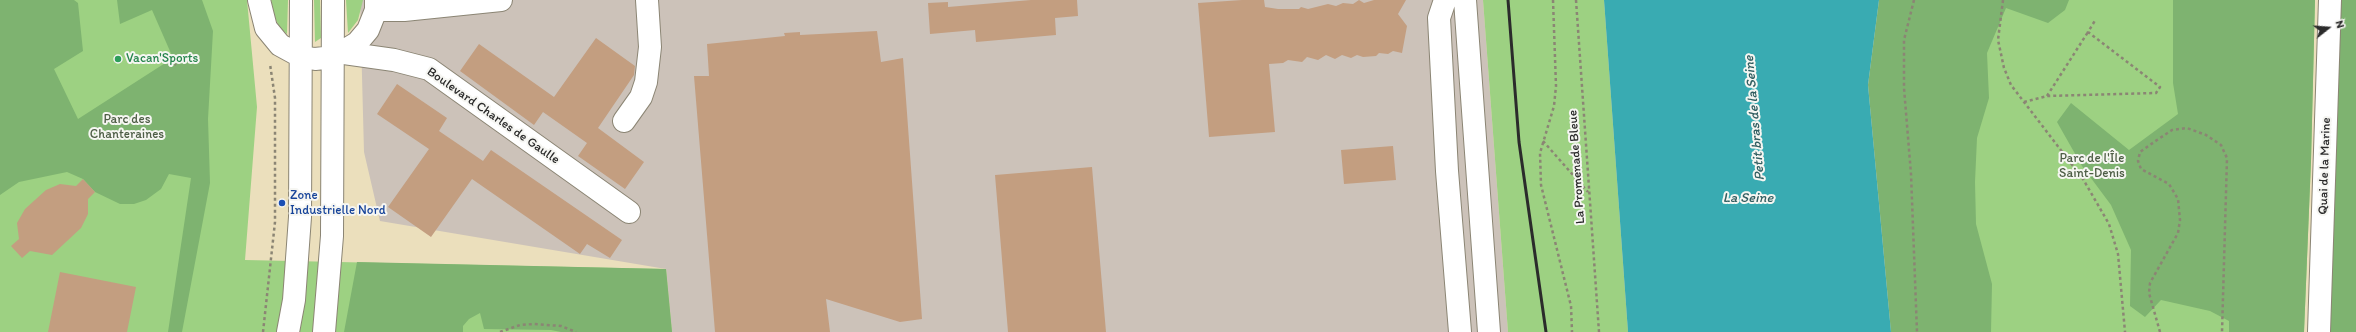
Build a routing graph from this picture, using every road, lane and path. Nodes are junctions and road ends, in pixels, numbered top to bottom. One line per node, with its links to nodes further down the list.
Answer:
1 (259, 0): 16 (main road, Boulevard Charles de Gaulle)
2 (301, 0): 19 (main road)
3 (333, 0): 17 (main road)
4 (501, 0): 13 (main road)
5 (647, 0): 23 (main road)
6 (1445, 0): 32 (main road)
7 (1465, 0): 33 (main road)
8 (1553, 0): 24 (path)
9 (1576, 0): 25 (path, La Promenade Bleue)
10 (1914, 0): 36 (path)
11 (2003, 0): 22 (path)
12 (2330, 0): 40 (main road, Quai de la Marine)
13 (376, 5): 17 (main road)
14 (2096, 19): 15 (path)
15 (2088, 32): 21 (path); 21 (path)
16 (271, 36): 19 (main road, Boulevard Charles de Gaulle); 27 (path)
17 (339, 55): 19 (main road, Boulevard Charles de Gaulle); 26 (main road, Boulevard Charles de Gaulle); 29 (main road)
18 (166, 56): 20 (path)
19 (302, 57): 28 (main road)
20 (176, 65)
21 (2047, 96): 22 (path)
22 (2024, 102): 37 (path)
23 (624, 121)
24 (1542, 140): 25 (path); 34 (path)
25 (1589, 193): 35 (path, La Promenade Bleue)
26 (629, 212)
27 (263, 332)
28 (288, 332)
29 (324, 332)
30 (500, 332): 31 (path)
31 (576, 332)
32 (1460, 332)
33 (1489, 332)
34 (1572, 332)
35 (1599, 332)
36 (1917, 332)
37 (2125, 332)
38 (2160, 332): 39 (path)
39 (2222, 332)
40 (2319, 332)

